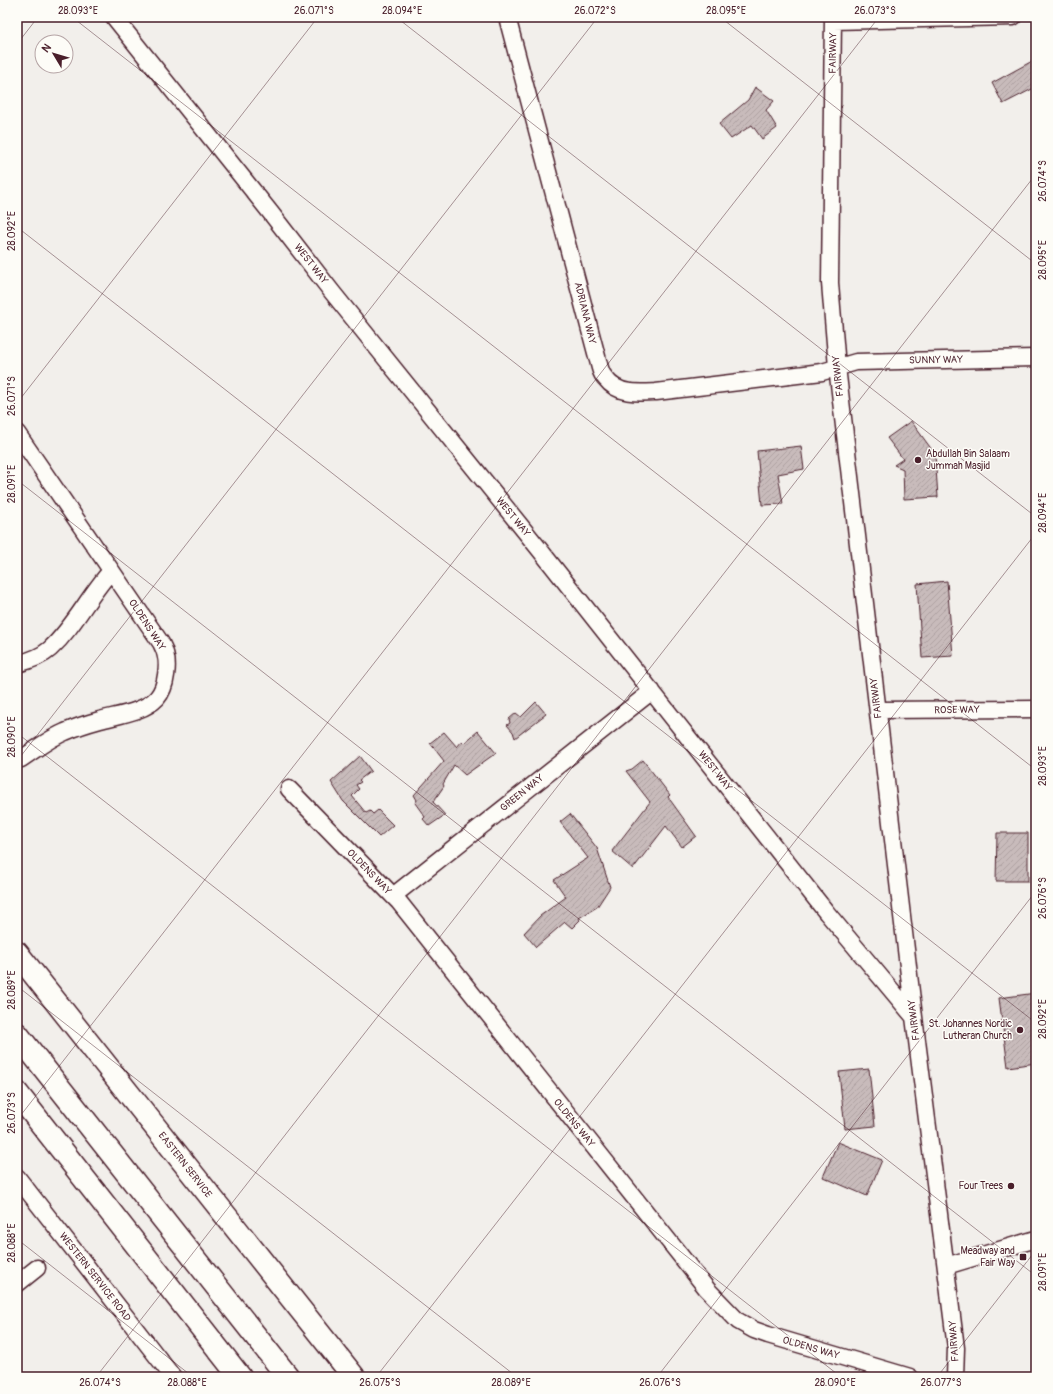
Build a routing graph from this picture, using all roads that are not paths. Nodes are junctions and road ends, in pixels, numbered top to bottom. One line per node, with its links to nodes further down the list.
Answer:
1 (114, 17): 10 (street, WEST WAY)
2 (507, 17): 6 (street, ADRIANA WAY)
3 (1013, 17): 4 (street)
4 (833, 19): 6 (street, FAIRWAY)
5 (1036, 358): 6 (street, SUNNY WAY)
6 (837, 367): 12 (street, FAIRWAY)
7 (17, 433): 8 (street, OLDENS WAY)
8 (111, 571): 9 (street); 13 (street, OLDENS WAY)
9 (17, 664)
10 (652, 690): 15 (street, GREEN WAY); 17 (street, WEST WAY)
11 (1036, 709): 12 (street, ROSE WAY)
12 (878, 710): 17 (street, FAIRWAY)
13 (21, 759)
14 (289, 789): 15 (street, OLDENS WAY)
15 (393, 896): 29 (street, OLDENS WAY)
16 (17, 953): 28 (main road, EASTERN SERVICE)
17 (914, 1017): 22 (street, FAIRWAY)
18 (17, 1034): 27 (main road)
19 (17, 1093): 26 (main road)
20 (17, 1177): 25 (street, WESTERN SERVICE ROAD)
21 (1036, 1239): 22 (street)
22 (946, 1266): 30 (street, FAIRWAY)
23 (37, 1268): 24 (street)
24 (17, 1284)
25 (173, 1377)
26 (240, 1377)
27 (288, 1377)
28 (354, 1377)
29 (910, 1377)
30 (955, 1377)

